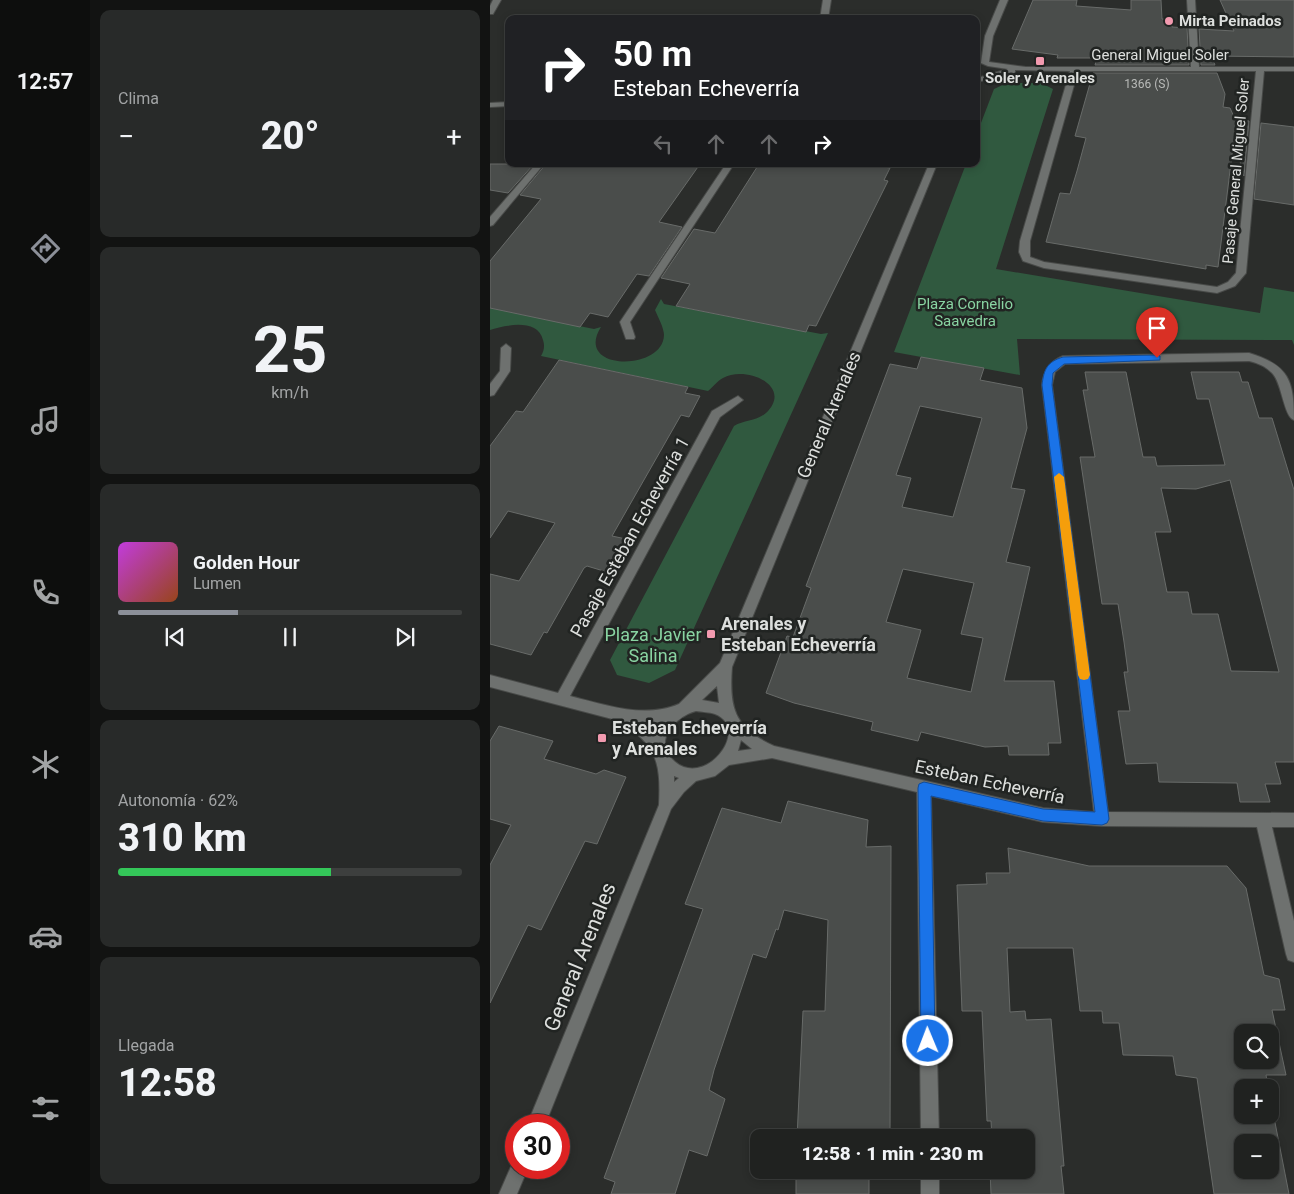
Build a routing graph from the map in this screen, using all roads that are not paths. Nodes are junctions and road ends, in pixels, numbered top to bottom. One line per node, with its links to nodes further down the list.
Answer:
1 (496, 0): 5 (street)
2 (827, 0): 6 (street)
3 (1004, 0): 7 (street)
4 (1191, 0): 13 (street)
5 (490, 12)
6 (825, 15)
7 (988, 37): 8 (street); 10 (street)
8 (980, 46)
9 (980, 62): 10 (street, General Miguel Soler)
10 (987, 64): 11 (street, General Miguel Soler); 16 (street)
11 (1026, 69): 12 (street, General Miguel Soler); 17 (street, General Miguel Soler)
12 (1075, 69): 13 (street, General Miguel Soler); 14 (street, Pasaje General Miguel Soler)
13 (1195, 69): 14 (street, General Miguel Soler)
14 (1260, 69): 15 (street, General Miguel Soler)
15 (1294, 69)
16 (980, 80)
17 (980, 81)
18 (505, 104): 19 (street)
19 (490, 105)
20 (537, 167): 23 (street)
21 (728, 167): 24 (street)
22 (933, 167): 29 (street, General Arenales)
23 (490, 223)
24 (630, 337)
25 (506, 348): 26 (street)
26 (490, 392)
27 (738, 400): 31 (street, Pasaje Esteban Echeverría 1)
28 (1294, 416): 42 (street)
29 (725, 666): 32 (street, General Arenales); 33 (street, General Arenales)
30 (490, 681): 31 (street)
31 (561, 700): 34 (street)
32 (679, 710): 33 (street); 34 (street); 36 (street)
33 (728, 714): 35 (street)
34 (623, 716): 36 (street)
35 (736, 728): 37 (street, Esteban Echeverría); 38 (street)
36 (660, 752): 39 (street); 41 (street, General Arenales)
37 (772, 752): 38 (street, Esteban Echeverría); 40 (street, Esteban Echeverría)
38 (728, 758): 39 (street)
39 (693, 775): 41 (street, General Arenales)
40 (924, 788): 42 (street, Esteban Echeverría); 47 (street)
41 (666, 805): 46 (street, General Arenales)
42 (1102, 819): 43 (street, Esteban Echeverría)
43 (1264, 820): 44 (street, Esteban Echeverría); 45 (street)
44 (1294, 820)
45 (1294, 954)
46 (540, 1114)
47 (930, 1129)
48 (514, 1179): 50 (street)
49 (930, 1179): 51 (street)
50 (508, 1194)
51 (930, 1194)

